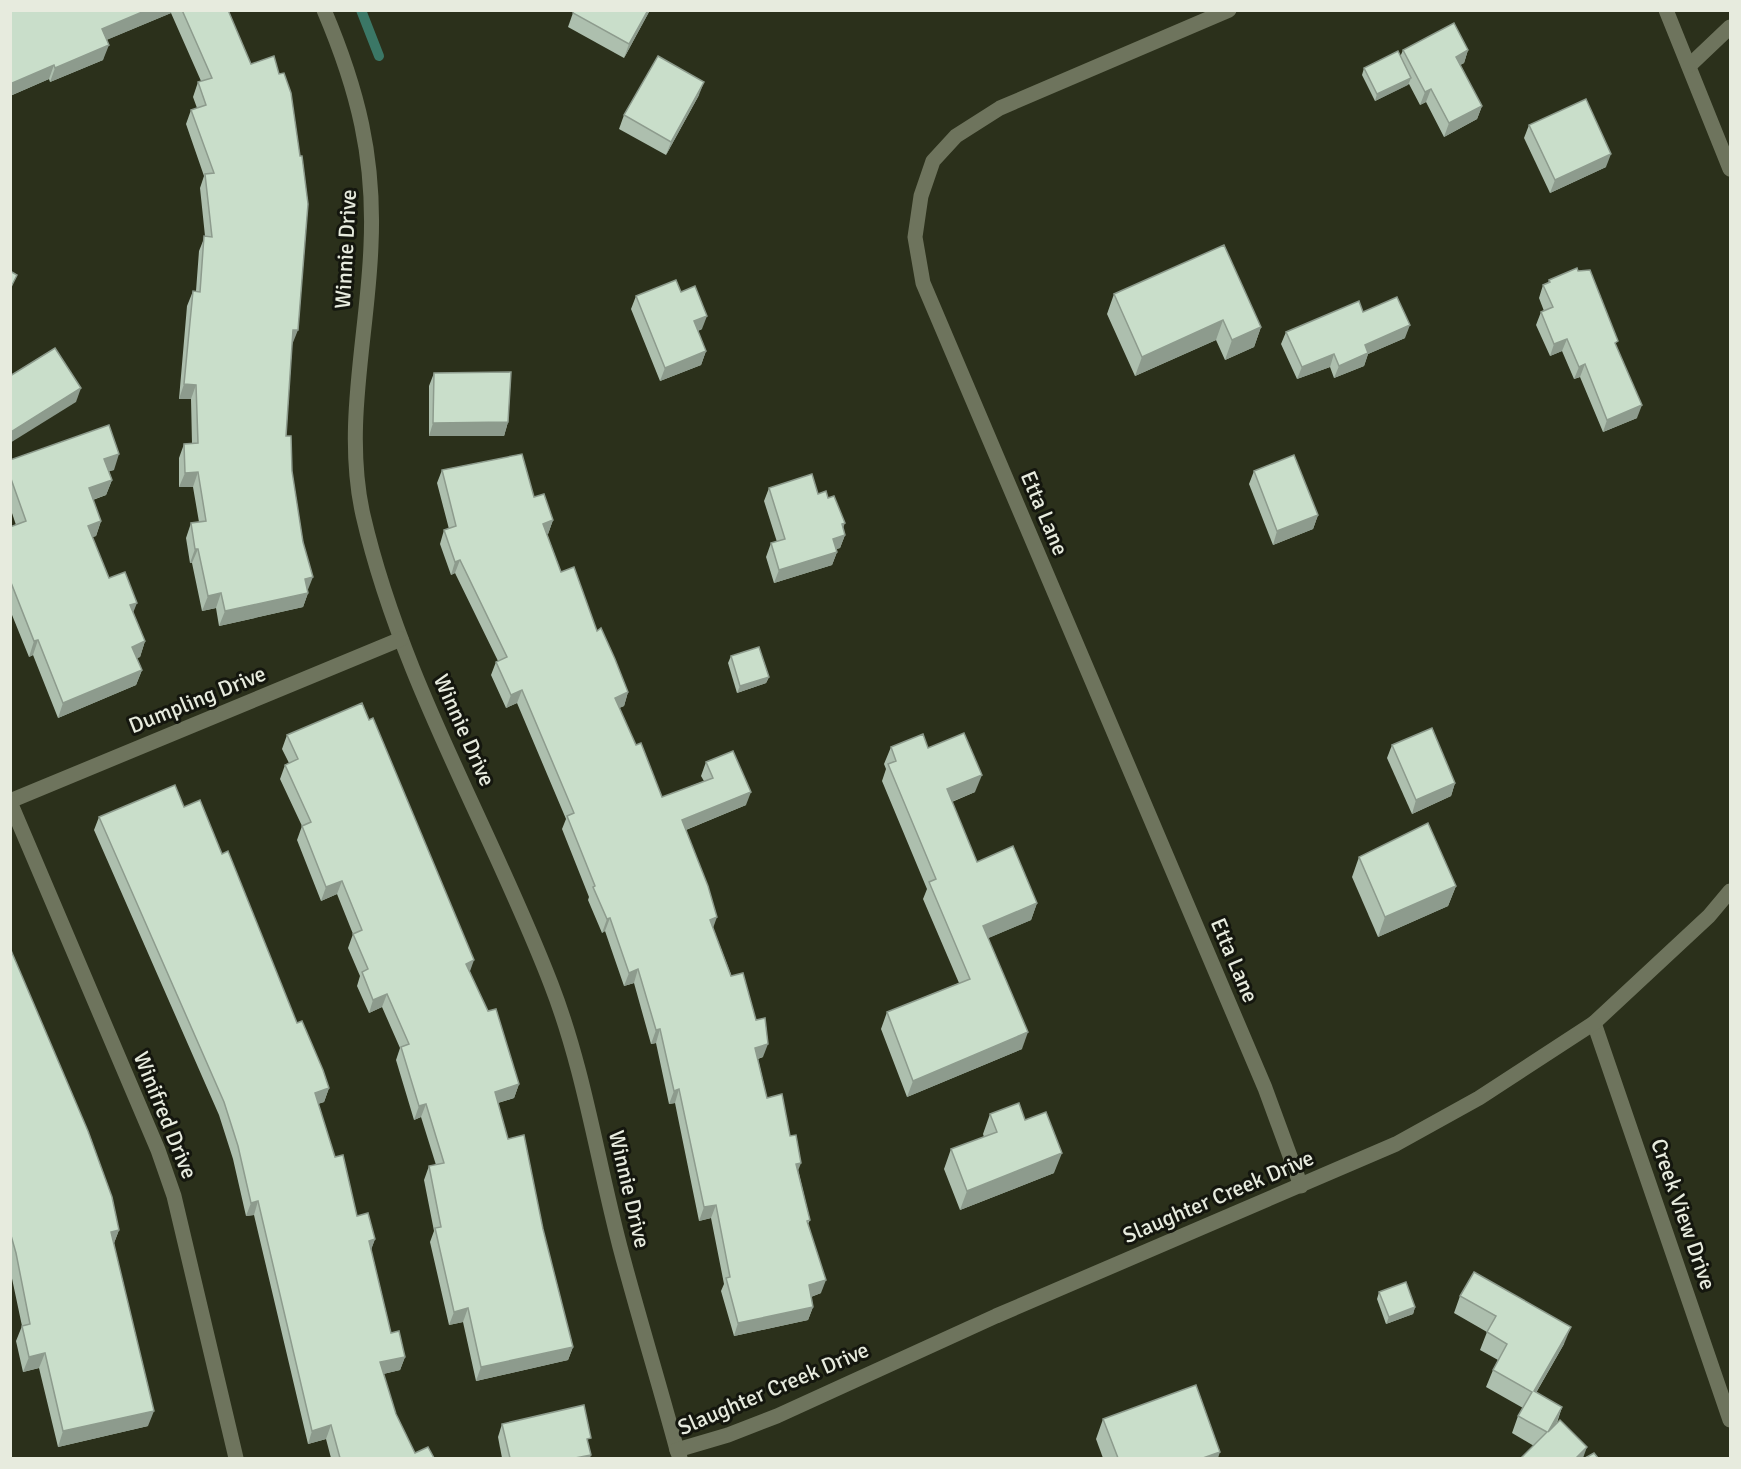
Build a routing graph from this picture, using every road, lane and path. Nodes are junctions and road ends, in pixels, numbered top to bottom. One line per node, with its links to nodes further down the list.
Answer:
1 (324, 10): 7 (street, Winnie Drive)
2 (1229, 10): 11 (street, Etta Lane)
3 (1666, 10): 5 (street)
4 (1731, 27): 5 (street)
5 (1690, 66): 6 (street)
6 (1731, 169)
7 (400, 639): 8 (street, Dumpling Drive); 13 (street, Winnie Drive)
8 (10, 801): 14 (street, Winifred Drive)
9 (1731, 891): 10 (street, Slaughter Creek Drive)
10 (1594, 1023): 11 (street, Slaughter Creek Drive); 12 (street, Creek View Drive)
11 (1301, 1186): 13 (street, Slaughter Creek Drive)
12 (1731, 1420)
13 (679, 1454)
14 (236, 1458)

